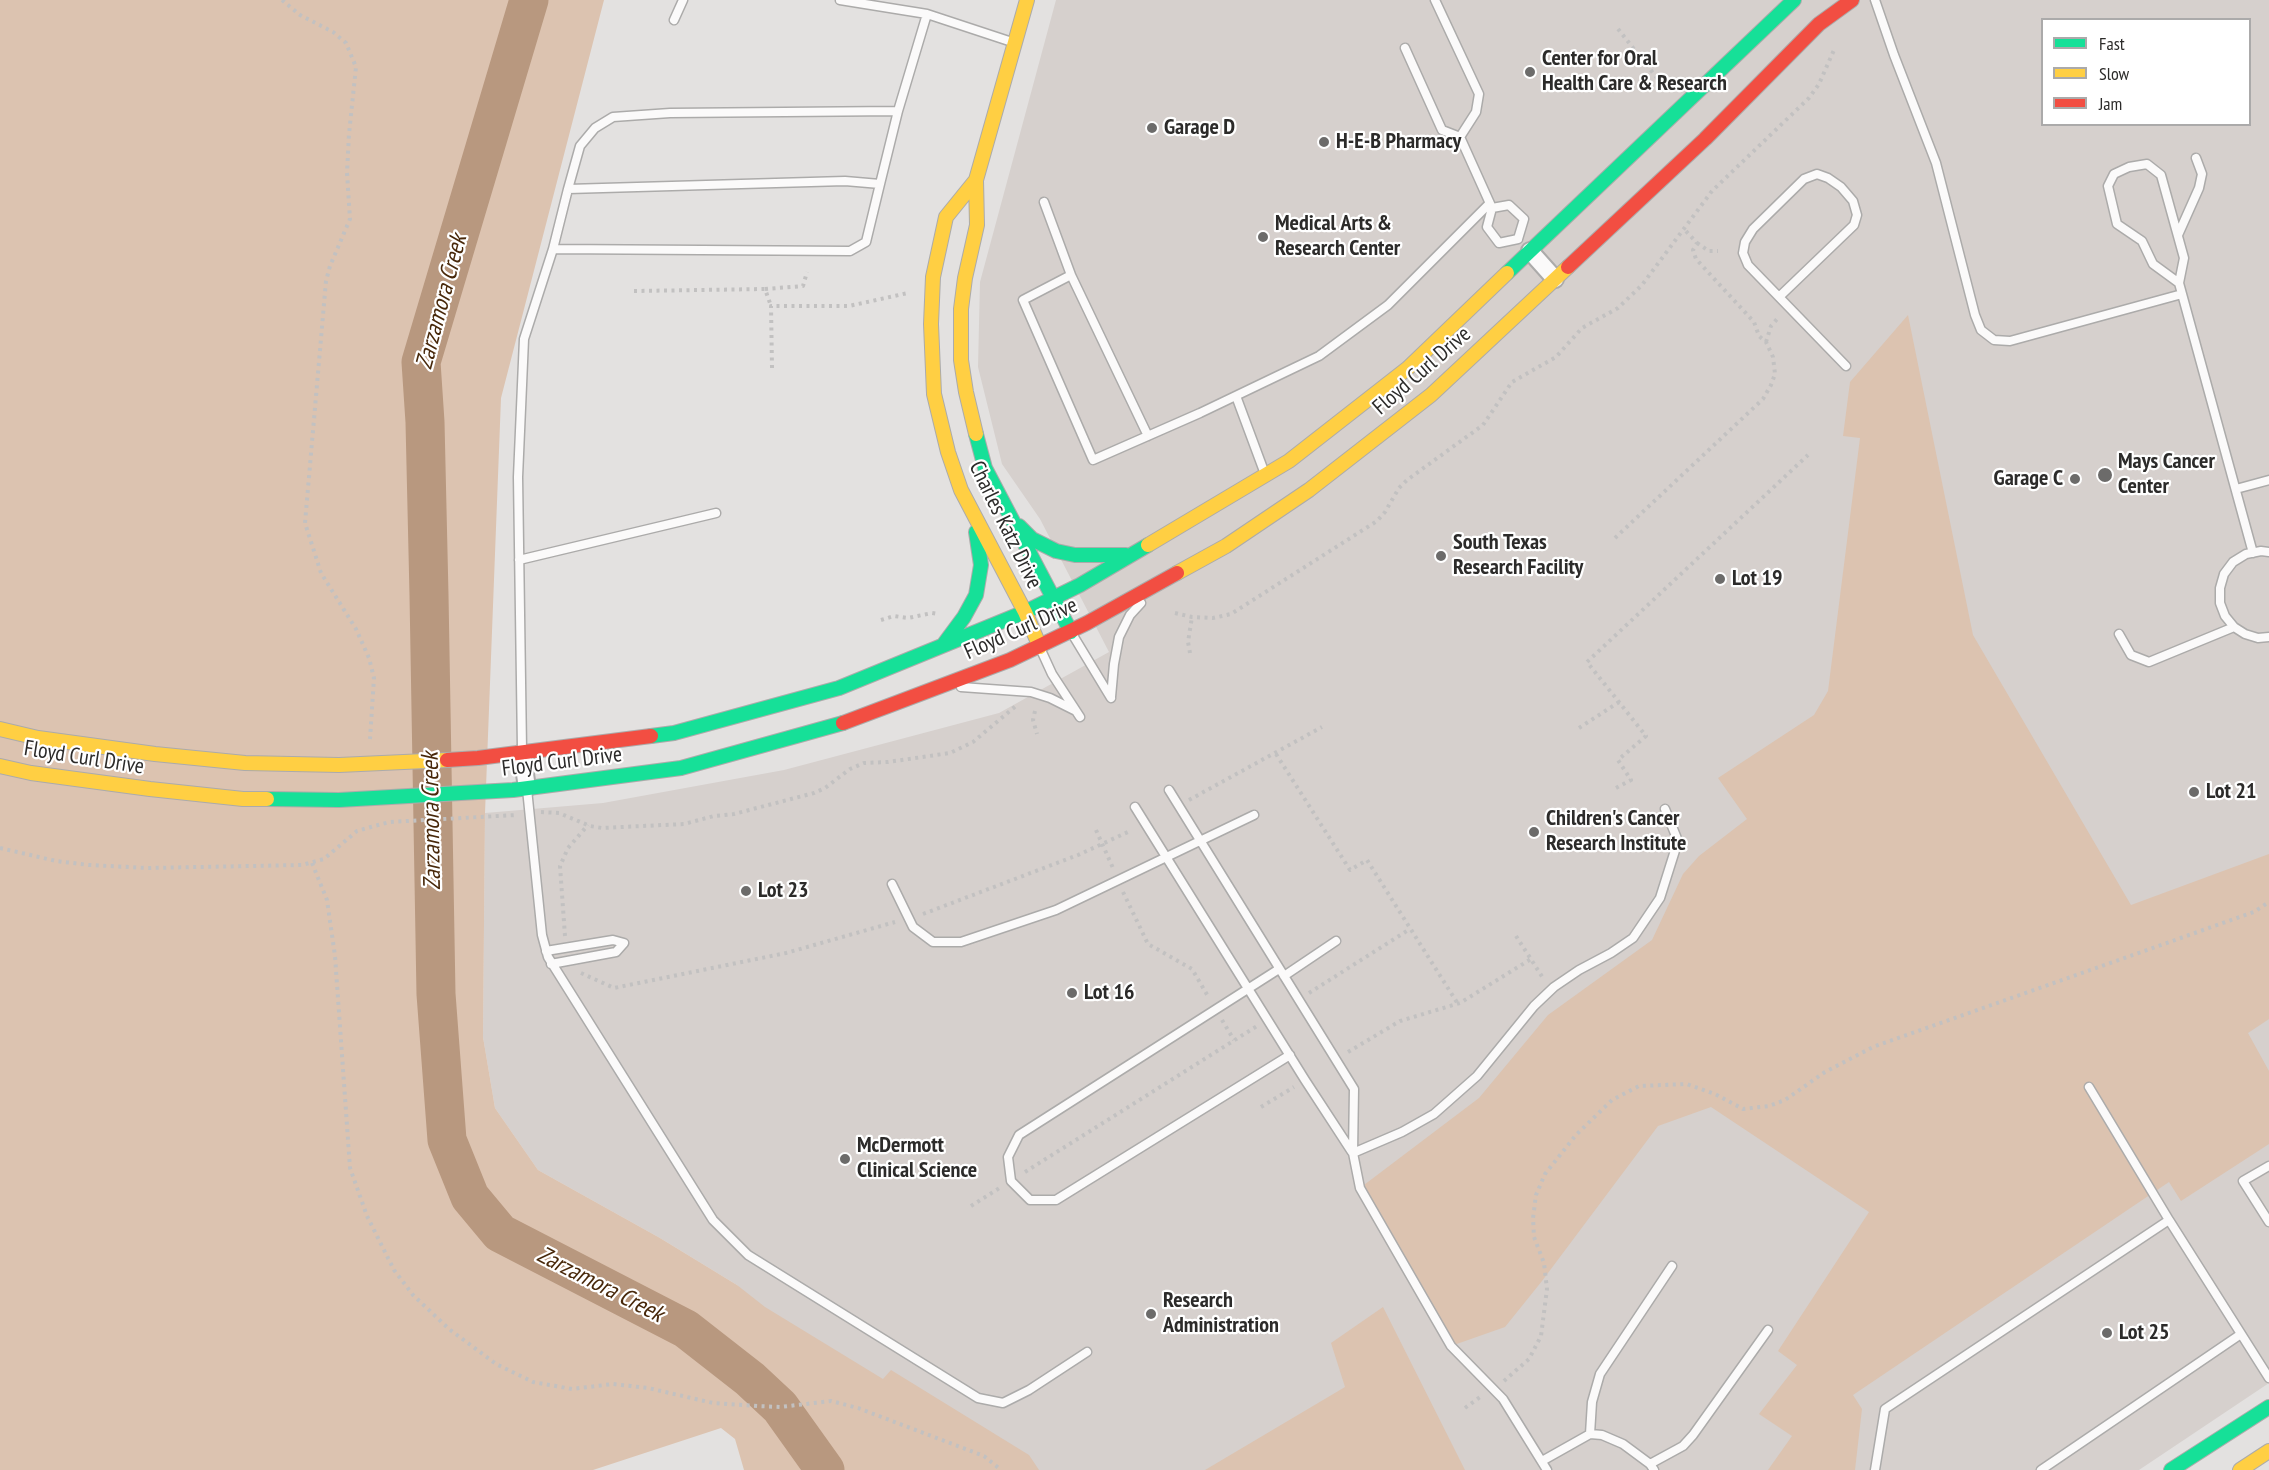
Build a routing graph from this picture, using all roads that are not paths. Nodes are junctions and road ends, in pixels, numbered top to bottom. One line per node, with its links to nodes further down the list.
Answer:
1 (683, 0): 9 (lane)
2 (840, 0): 8 (lane)
3 (1027, 0): 10 (street, Charles Katz Drive)
4 (1435, 0): 13 (lane)
5 (1794, 0): 21 (street, Floyd Curl Drive)
6 (1852, 0): 24 (street, Floyd Curl Drive)
7 (1875, 0): 26 (lane)
8 (927, 14): 10 (lane); 12 (lane)
9 (674, 20)
10 (1015, 43): 15 (street, Charles Katz Drive)
11 (1405, 48): 13 (lane)
12 (898, 111): 16 (lane); 17 (lane)
13 (1460, 138): 19 (lane)
14 (2196, 158): 20 (lane)
15 (976, 180): 34 (street, Charles Katz Drive); 36 (street, Charles Katz Drive)
16 (880, 184): 17 (lane); 22 (lane)
17 (568, 189): 22 (lane)
18 (1044, 202): 23 (lane)
19 (1490, 206): 21 (lane); 21 (lane); 29 (lane)
20 (2178, 235): 25 (lane); 25 (lane)
21 (1524, 245): 24 (street); 31 (street, Floyd Curl Drive)
22 (553, 249): 40 (lane)
23 (1071, 275): 30 (lane); 30 (lane)
24 (1555, 279): 41 (street, Floyd Curl Drive)
25 (2179, 283): 26 (lane)
26 (2182, 294): 33 (lane)
27 (1779, 297): 27 (lane); 28 (lane)
28 (1846, 366)
29 (1236, 396): 30 (lane); 31 (lane)
30 (1148, 436)
31 (1265, 475): 39 (street, Floyd Curl Drive)
32 (2269, 480): 33 (lane)
33 (2236, 489): 38 (lane)
34 (972, 512): 43 (street, Charles Katz Drive); 48 (street)
35 (716, 513): 40 (lane)
36 (1012, 520): 39 (street); 42 (street, Charles Katz Drive)
37 (2269, 552): 38 (lane)
38 (2253, 553): 44 (lane)
39 (1129, 555): 42 (street, Floyd Curl Drive)
40 (519, 560): 54 (lane)
41 (1154, 586): 45 (street, Floyd Curl Drive); 45 (lane)
42 (1053, 597): 43 (street, Floyd Curl Drive); 45 (street, Charles Katz Drive)
43 (1025, 612): 48 (street, Floyd Curl Drive); 49 (street, Charles Katz Drive)
44 (2234, 627): 46 (lane); 47 (lane)
45 (1071, 632): 49 (street, Floyd Curl Drive)
46 (2120, 634)
47 (2269, 637)
48 (944, 644): 54 (street, Floyd Curl Drive)
49 (1040, 647): 50 (street, Floyd Curl Drive); 51 (lane)
50 (943, 686): 51 (lane); 56 (street, Floyd Curl Drive)
51 (1074, 710): 52 (lane)
52 (1080, 717)
53 (0, 729): 54 (street, Floyd Curl Drive)
54 (522, 753): 56 (street)
55 (0, 766): 56 (street, Floyd Curl Drive)
56 (527, 788): 65 (lane)
57 (1169, 790): 61 (lane)
58 (1135, 807): 62 (lane)
59 (1665, 809): 71 (lane)
60 (1254, 815): 61 (lane)
61 (1200, 842): 62 (lane); 67 (lane)
62 (1167, 858): 63 (lane); 68 (lane)
63 (892, 884)
64 (1336, 941): 67 (lane)
65 (546, 951): 66 (lane); 66 (lane)
66 (551, 964): 78 (lane)
67 (1282, 972): 68 (lane); 71 (lane)
68 (1248, 989): 69 (lane); 69 (lane)
69 (1290, 1055): 71 (lane)
70 (2089, 1087): 73 (lane)
71 (1353, 1153): 83 (lane)
72 (2269, 1166): 74 (lane)
73 (2169, 1220): 77 (lane); 86 (lane)
74 (2269, 1222)
75 (1672, 1266): 81 (lane)
76 (1768, 1330): 84 (lane)
77 (2241, 1334): 79 (lane); 87 (lane)
78 (1087, 1352)
79 (2269, 1378)
80 (2269, 1407): 88 (street)
81 (1590, 1434): 83 (lane); 84 (lane)
82 (2269, 1451): 89 (street)
83 (1542, 1461): 85 (lane)
84 (1652, 1467)
85 (1547, 1470)
86 (1875, 1470)
87 (2041, 1470)
88 (2171, 1470)
89 (2240, 1470)

